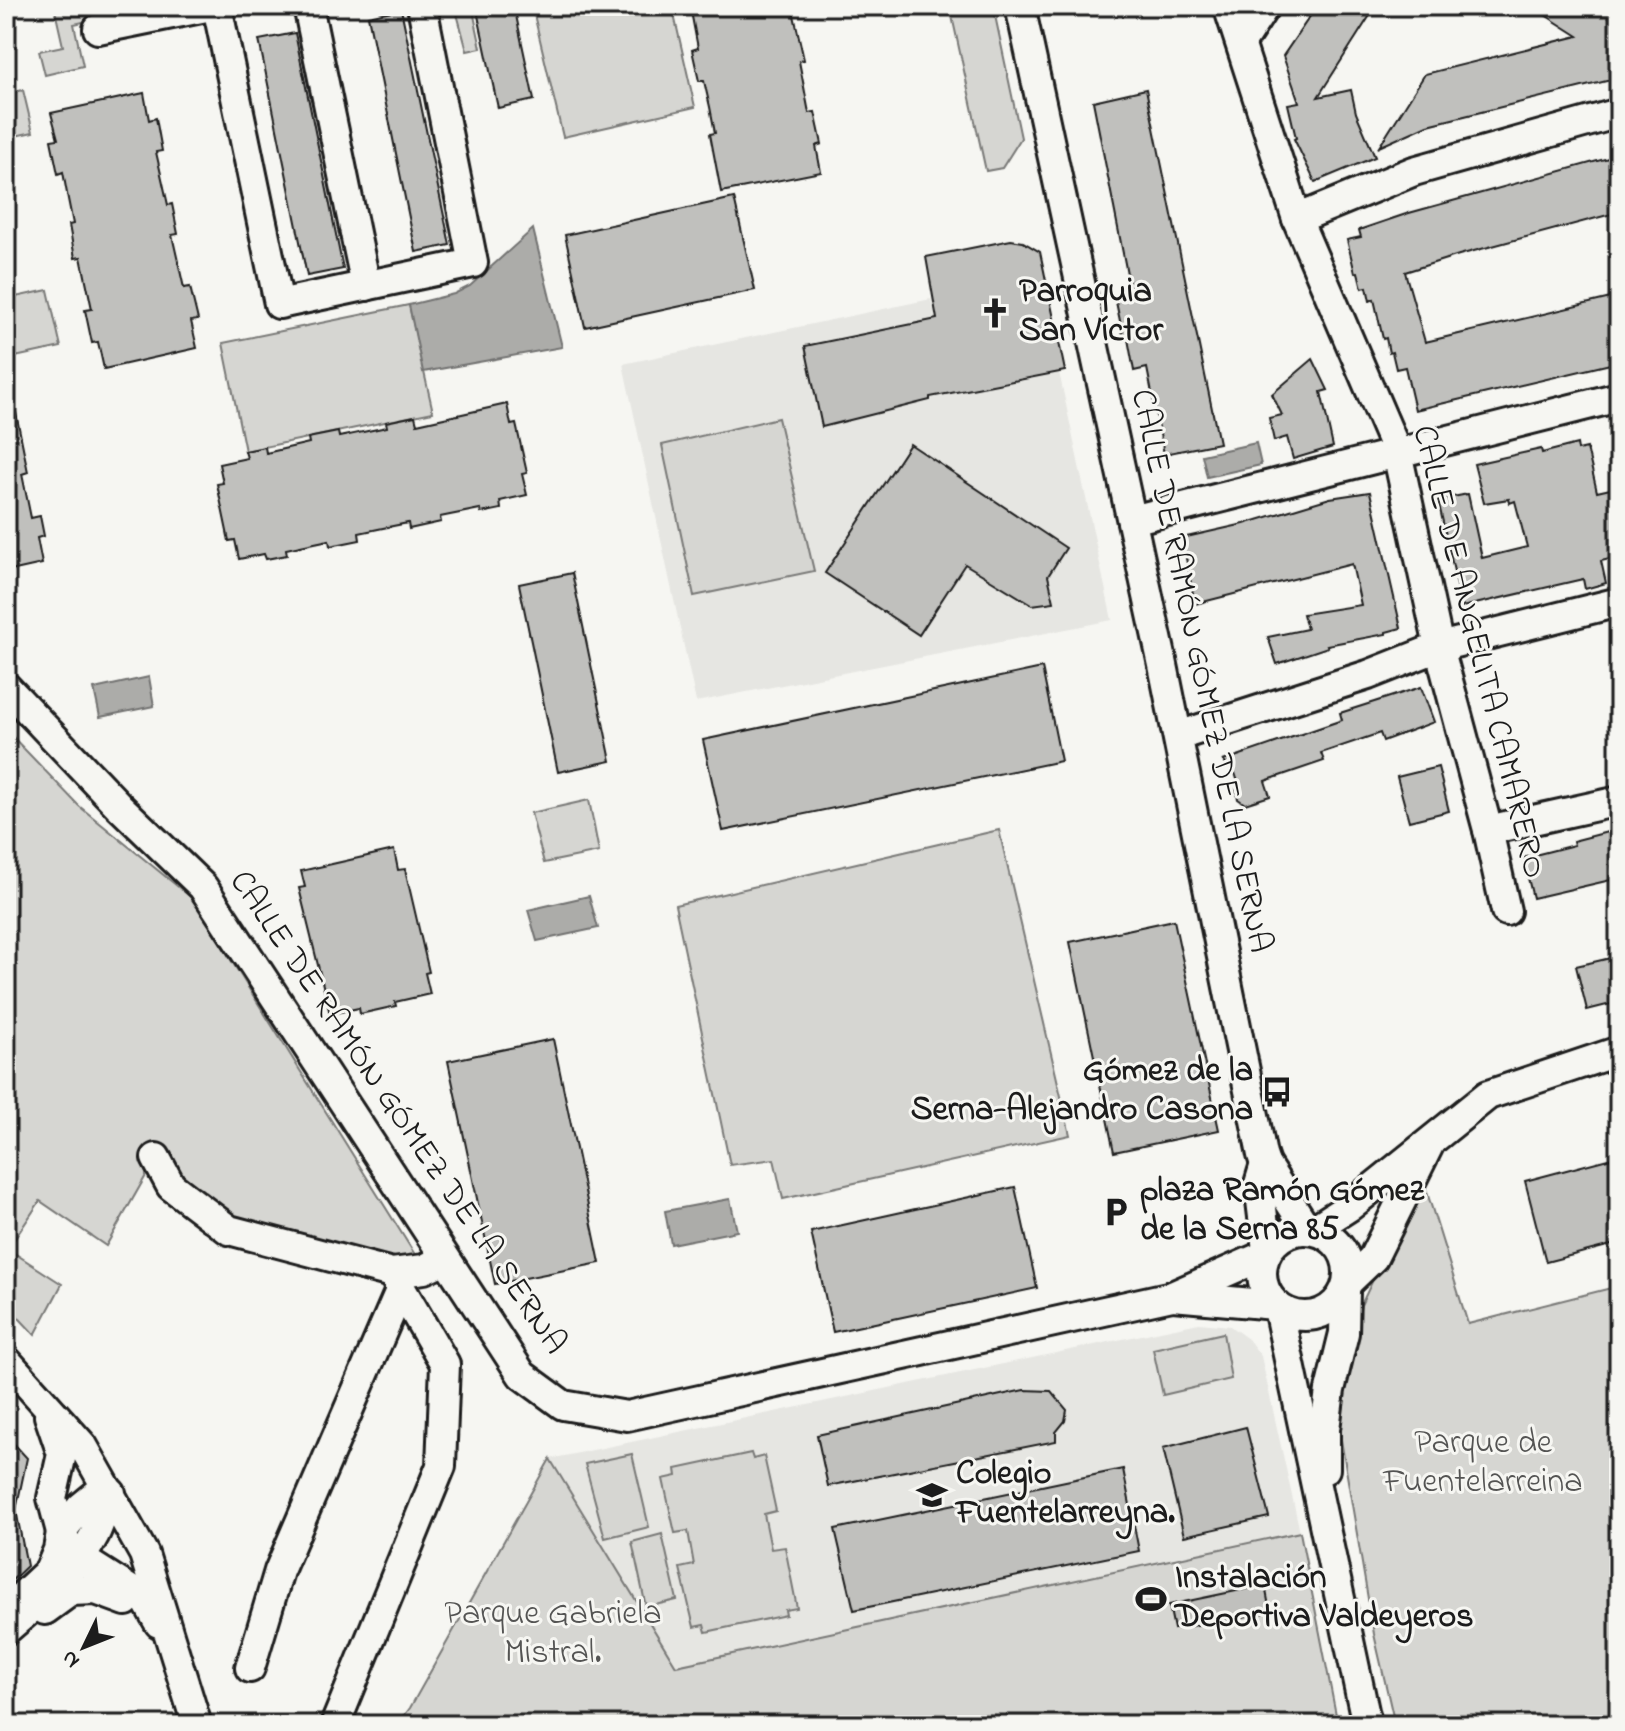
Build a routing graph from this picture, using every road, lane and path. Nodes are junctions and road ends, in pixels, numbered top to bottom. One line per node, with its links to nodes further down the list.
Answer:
1 (211, 6): 8 (street)
2 (217, 6): 12 (street)
3 (308, 6): 12 (street)
4 (422, 6): 12 (street)
5 (1020, 6): 15 (street, CALLE DE RAMÓN GÓMEZ DE LA SERNA)
6 (1228, 6): 9 (street, CALLE DE ANGELITA CAMARERO)
7 (1265, 6): 9 (street)
8 (98, 29)
9 (1241, 43): 11 (street, CALLE DE ANGELITA CAMARERO)
10 (1619, 113): 11 (street)
11 (1297, 219): 14 (street, CALLE DE ANGELITA CAMARERO)
12 (366, 286)
13 (1619, 397): 14 (street)
14 (1397, 452): 15 (street); 17 (street, CALLE DE ANGELITA CAMARERO)
15 (1132, 520): 19 (street, CALLE DE RAMÓN GÓMEZ DE LA SERNA)
16 (1619, 602): 17 (street)
17 (1439, 647): 19 (street); 21 (street, CALLE DE ANGELITA CAMARERO)
18 (6, 687): 29 (street, CALLE DE RAMÓN GÓMEZ DE LA SERNA)
19 (1178, 736): 26 (street, CALLE DE RAMÓN GÓMEZ DE LA SERNA)
20 (1619, 801): 21 (street)
21 (1488, 830): 22 (street, CALLE DE ANGELITA CAMARERO)
22 (1506, 911)
23 (1619, 1051): 24 (street)
24 (1432, 1138): 27 (street); 31 (street)
25 (156, 1158): 30 (street)
26 (1265, 1164): 27 (street, CALLE DE RAMÓN GÓMEZ DE LA SERNA); 28 (street, CALLE DE RAMÓN GÓMEZ DE LA SERNA)
27 (1310, 1229): 28 (street); 31 (street)
28 (1266, 1252): 32 (street, CALLE DE RAMÓN GÓMEZ DE LA SERNA); 33 (street)
29 (445, 1259): 30 (street); 32 (street, CALLE DE RAMÓN GÓMEZ DE LA SERNA)
30 (397, 1280): 44 (street); 46 (street)
31 (1346, 1287): 33 (street); 37 (street)
32 (1172, 1296): 33 (street, CALLE DE RAMÓN GÓMEZ DE LA SERNA)
33 (1277, 1306): 37 (street)
34 (6, 1360): 35 (street)
35 (44, 1401): 36 (street); 38 (street)
36 (111, 1493): 38 (street); 39 (street); 43 (street)
37 (1324, 1525): 47 (street)
38 (61, 1532): 39 (street); 40 (street)
39 (79, 1560): 41 (street); 43 (street)
40 (6, 1611)
41 (6, 1630)
42 (6, 1642): 43 (street)
43 (178, 1663): 45 (street)
44 (250, 1668)
45 (197, 1725)
46 (335, 1725)
47 (1367, 1725)

